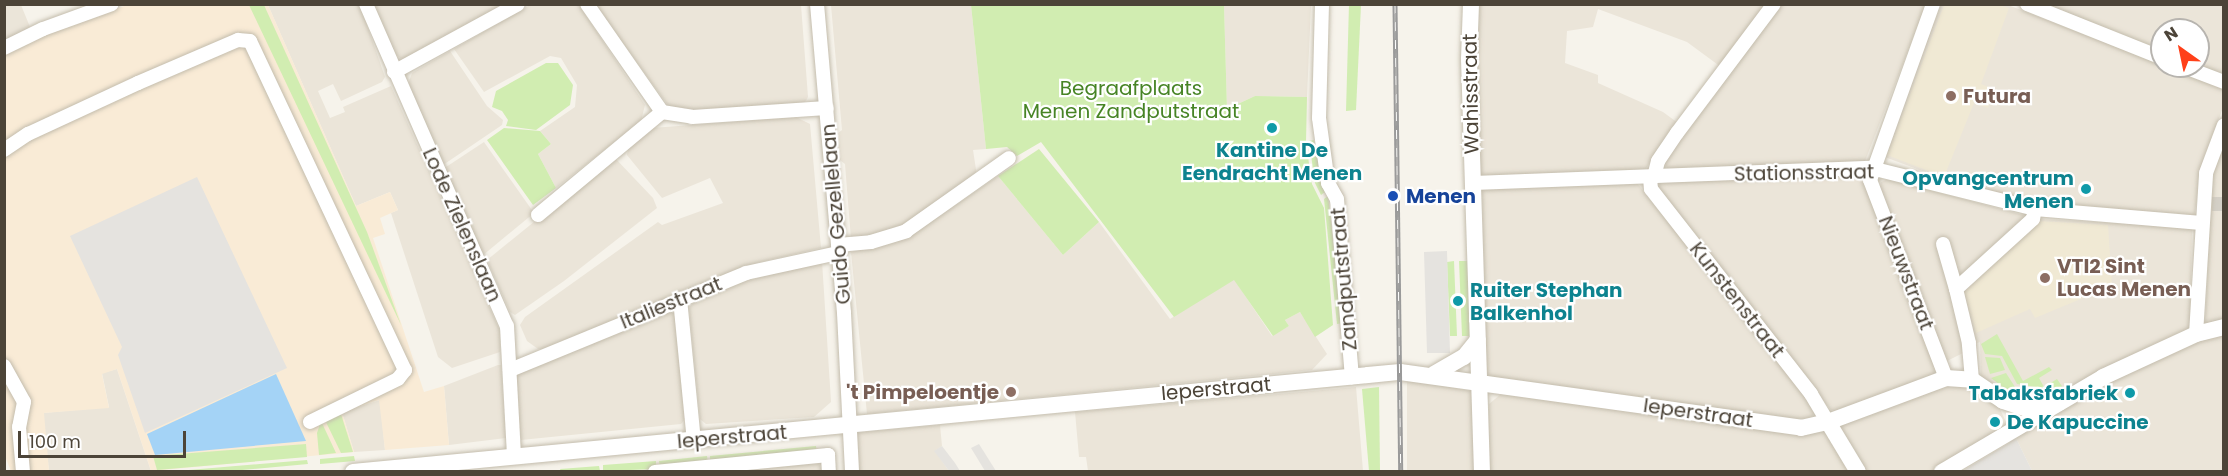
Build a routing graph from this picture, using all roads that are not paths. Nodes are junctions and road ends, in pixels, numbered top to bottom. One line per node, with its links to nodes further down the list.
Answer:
1 (112, 4): 11 (street)
2 (366, 4): 13 (street, Lode Zielenslaan)
3 (518, 4): 13 (street)
4 (587, 4): 15 (street)
5 (817, 4): 14 (street, Guido Gezellelaan)
6 (1322, 4): 35 (street, Zandputstraat)
7 (1471, 4): 21 (street, Wahisstraat)
8 (1774, 4): 20 (street)
9 (1933, 4): 19 (street)
10 (2027, 4): 12 (street)
11 (4, 48)
12 (2150, 53)
13 (394, 72): 33 (street, Lode Zielenslaan)
14 (827, 108): 15 (street); 26 (street, Guido Gezellelaan)
15 (662, 112): 23 (street)
16 (2223, 125): 24 (street)
17 (4, 150): 41 (street)
18 (1009, 158): 26 (street, Italiestraat)
19 (1871, 168): 20 (street, Stationsstraat); 22 (street, Stationsstraat); 36 (street, Nieuwstraat)
20 (1652, 178): 21 (street, Stationsstraat); 42 (street, Kunstenstraat)
21 (1474, 183): 31 (street, Wahisstraat)
22 (2035, 209): 24 (street, Stationsstraat); 27 (street)
23 (538, 215)
24 (2201, 223): 30 (street)
25 (1943, 244): 27 (street)
26 (838, 249): 28 (street, Italiestraat); 43 (street, Guido Gezellelaan)
27 (1956, 289): 37 (street)
28 (680, 299): 33 (street, Italiestraat); 45 (street)
29 (2223, 327): 30 (street, Ieperstraat)
30 (2196, 334): 40 (street, Ieperstraat)
31 (1478, 340): 34 (street); 38 (street, Wahisstraat)
32 (4, 366): 48 (street)
33 (510, 370): 46 (street, Lode Zielenslaan)
34 (1434, 374): 35 (street, Ieperstraat); 38 (street, Ieperstraat)
35 (1352, 376): 43 (street, Ieperstraat)
36 (1946, 378): 37 (street, Ieperstraat); 42 (street, Ieperstraat)
37 (1972, 380): 39 (street, Ieperstraat)
38 (1482, 385): 42 (street, Ieperstraat); 53 (street, Wahisstraat)
39 (2003, 401): 40 (street, Ieperstraat); 44 (street)
40 (2059, 403): 44 (street, Ieperstraat)
41 (310, 422)
42 (1828, 422): 54 (street)
43 (849, 424): 45 (street, Ieperstraat); 52 (street, Guido Gezellelaan)
44 (2008, 435): 55 (street, Ieperstraat)
45 (694, 441): 46 (street, Ieperstraat)
46 (514, 457): 47 (street, Ieperstraat)
47 (496, 465): 49 (street, Ieperstraat)
48 (23, 471)
49 (353, 471)
50 (655, 471): 51 (street, Ieperstraat)
51 (829, 471)
52 (852, 471)
53 (1482, 471)
54 (1858, 471)
55 (1942, 471)

